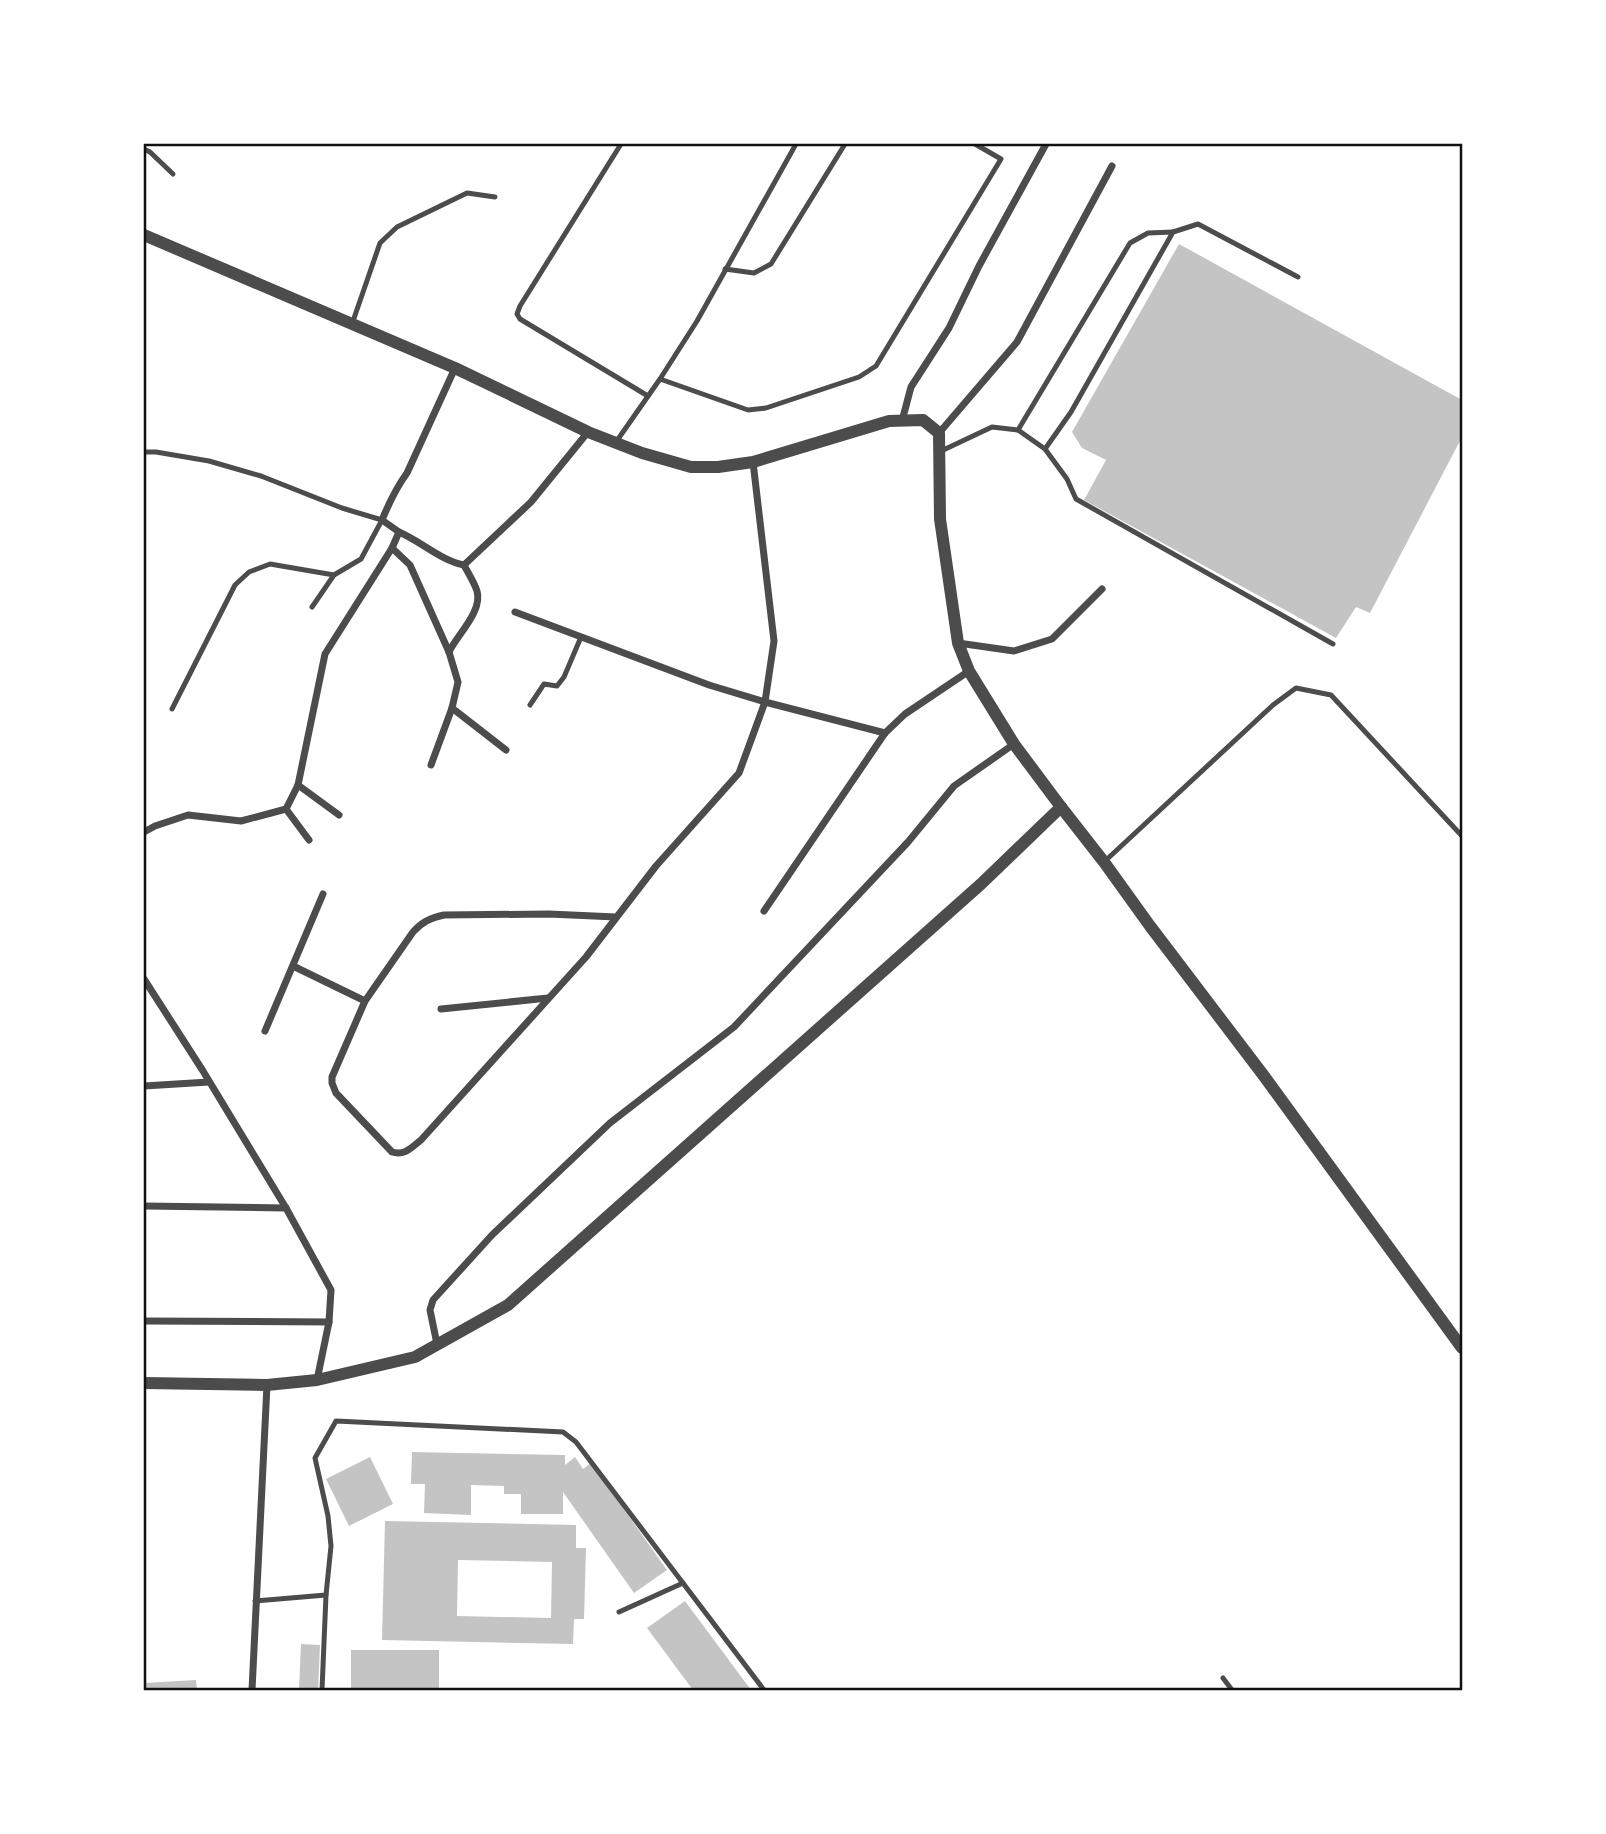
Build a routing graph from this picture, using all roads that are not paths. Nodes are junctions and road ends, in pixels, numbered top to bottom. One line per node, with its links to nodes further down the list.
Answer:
1 (621, 144): 17 (lane)
2 (796, 144): 12 (lane)
3 (845, 144): 12 (lane)
4 (975, 144): 16 (lane)
5 (1046, 144): 18 (street)
6 (144, 149): 8 (lane)
7 (1112, 166): 21 (street)
8 (173, 173)
9 (495, 197): 14 (lane)
10 (1173, 232): 13 (lane); 19 (lane); 23 (lane)
11 (144, 235): 14 (street)
12 (725, 269): 16 (lane)
13 (1298, 277)
14 (352, 324): 15 (street)
15 (456, 368): 20 (street); 27 (street)
16 (660, 379): 17 (lane)
17 (648, 396): 22 (lane)
18 (902, 421): 21 (street); 26 (street)
19 (1018, 430): 23 (lane); 25 (lane)
20 (588, 432): 22 (street); 30 (street)
21 (939, 433): 25 (street)
22 (616, 442): 26 (street)
23 (1045, 449): 37 (lane)
24 (144, 452): 27 (lane)
25 (939, 452): 36 (street)
26 (753, 462): 40 (street)
27 (382, 520): 28 (street); 31 (lane)
28 (399, 532): 29 (street); 30 (street)
29 (392, 548): 38 (street); 48 (street)
30 (464, 565): 38 (street)
31 (334, 575): 33 (lane); 43 (lane)
32 (1102, 589): 36 (street)
33 (312, 607)
34 (515, 612): 35 (street)
35 (581, 637): 40 (street); 41 (lane)
36 (958, 643): 39 (street)
37 (1333, 644)
38 (449, 652): 42 (street)
39 (969, 671): 44 (street); 45 (street)
40 (765, 702): 44 (street); 58 (street)
41 (530, 705)
42 (452, 708): 46 (street); 47 (street)
43 (172, 709)
44 (885, 733): 57 (street)
45 (1014, 744): 49 (street); 71 (street)
46 (506, 750)
47 (430, 765)
48 (298, 785): 50 (street); 51 (street)
49 (1061, 807): 55 (street); 71 (street)
50 (286, 809): 52 (street); 54 (street)
51 (339, 815)
52 (144, 832)
53 (1462, 836): 55 (lane)
54 (309, 840)
55 (1104, 862): 72 (street)
56 (323, 894): 59 (street)
57 (764, 911)
58 (616, 917): 61 (street); 62 (street)
59 (293, 966): 62 (street); 64 (street)
60 (144, 979): 65 (street)
61 (549, 998): 62 (street); 63 (street)
62 (365, 1001)
63 (441, 1009)
64 (265, 1031)
65 (209, 1082): 66 (street); 68 (street)
66 (144, 1086)
67 (144, 1206): 68 (street)
68 (286, 1209): 70 (street)
69 (144, 1321): 70 (street)
70 (329, 1322): 73 (street)
71 (437, 1344): 73 (street)
72 (1462, 1348)
73 (317, 1380): 75 (street)
74 (144, 1383): 75 (street)
75 (267, 1385): 78 (street)
76 (682, 1583): 77 (lane); 79 (lane); 83 (lane)
77 (326, 1595): 78 (lane); 82 (lane)
78 (255, 1601): 81 (street)
79 (618, 1612)
80 (1223, 1678): 84 (lane)
81 (252, 1690)
82 (322, 1690)
83 (764, 1690)
84 (1232, 1690)

